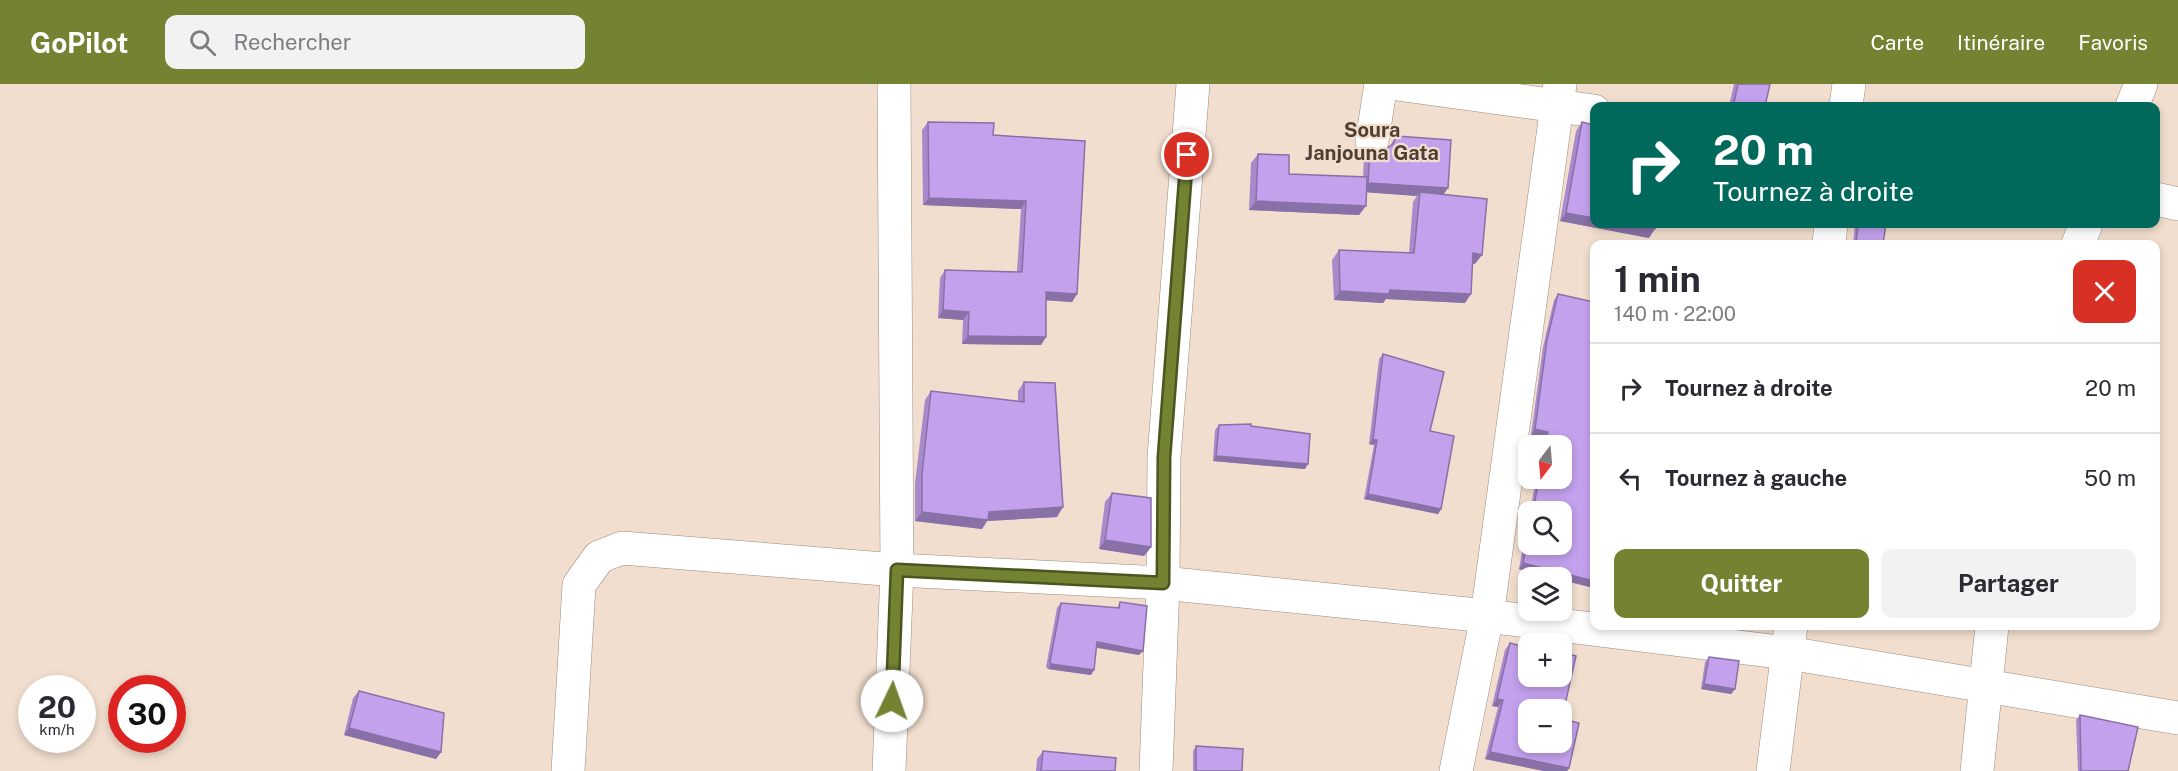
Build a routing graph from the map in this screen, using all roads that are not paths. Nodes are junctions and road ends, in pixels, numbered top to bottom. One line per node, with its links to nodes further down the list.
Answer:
1 (894, 84): 14 (street)
2 (1193, 84): 15 (street)
3 (1381, 84): 11 (street)
4 (1397, 84): 7 (street)
5 (1849, 84): 8 (street)
6 (2141, 84): 9 (street)
7 (1559, 95): 10 (street); 16 (street)
8 (1847, 102)
9 (2134, 102)
10 (1590, 109)
11 (1372, 141)
12 (2160, 200): 13 (street)
13 (2178, 204)
14 (897, 570): 15 (street); 23 (street); 24 (street)
15 (1163, 583): 16 (street); 25 (street)
16 (1487, 616): 17 (street); 26 (street)
17 (1590, 624)
18 (1671, 630): 20 (street)
19 (1992, 630): 21 (street)
20 (1789, 639): 21 (street); 27 (street)
21 (1986, 686): 22 (street); 28 (street)
22 (2178, 718)
23 (568, 771)
24 (889, 771)
25 (1156, 771)
26 (1456, 771)
27 (1773, 771)
28 (1977, 771)

